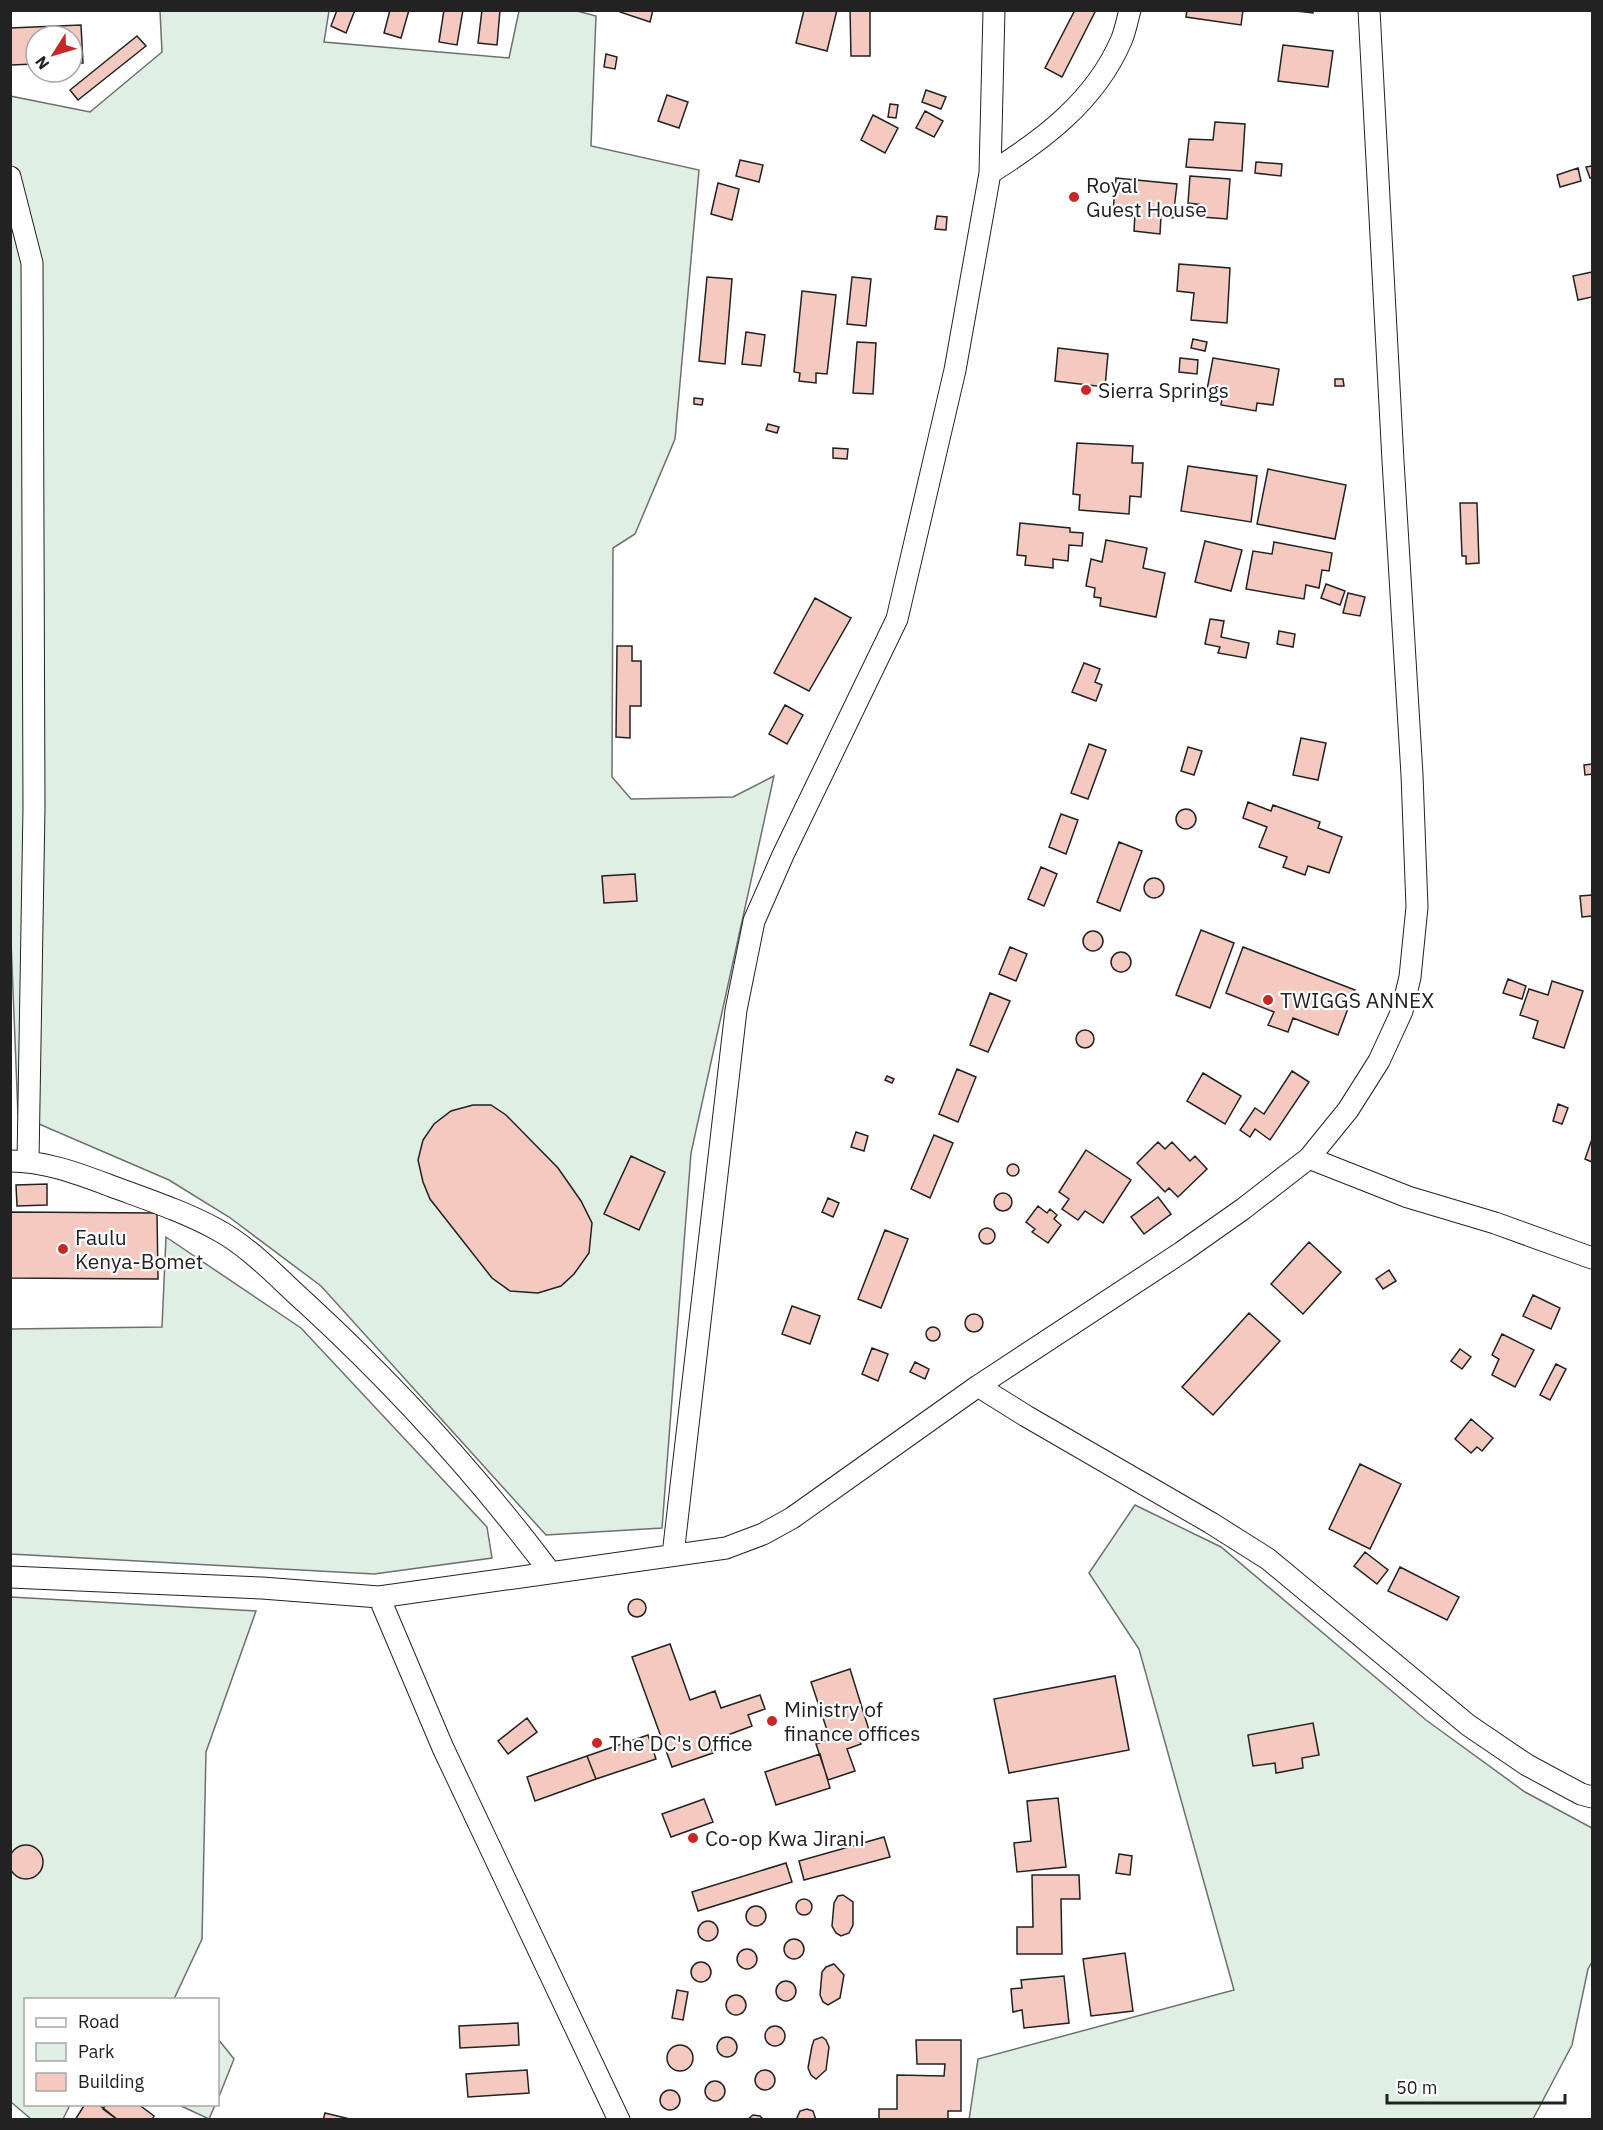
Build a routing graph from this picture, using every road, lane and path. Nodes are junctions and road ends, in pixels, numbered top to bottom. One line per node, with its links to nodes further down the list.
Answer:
1 (994, 10): 4 (street)
2 (1130, 10): 4 (street)
3 (1369, 10): 6 (street)
4 (990, 173): 10 (street)
5 (10, 177): 7 (street)
6 (1309, 1158): 8 (street); 9 (street)
7 (19, 1161): 11 (street)
8 (1593, 1258)
9 (978, 1386): 10 (street); 14 (street)
10 (673, 1555): 11 (street)
11 (550, 1572): 13 (street)
12 (10, 1577): 13 (street)
13 (379, 1597): 15 (street)
14 (1593, 1797)
15 (618, 2120)

